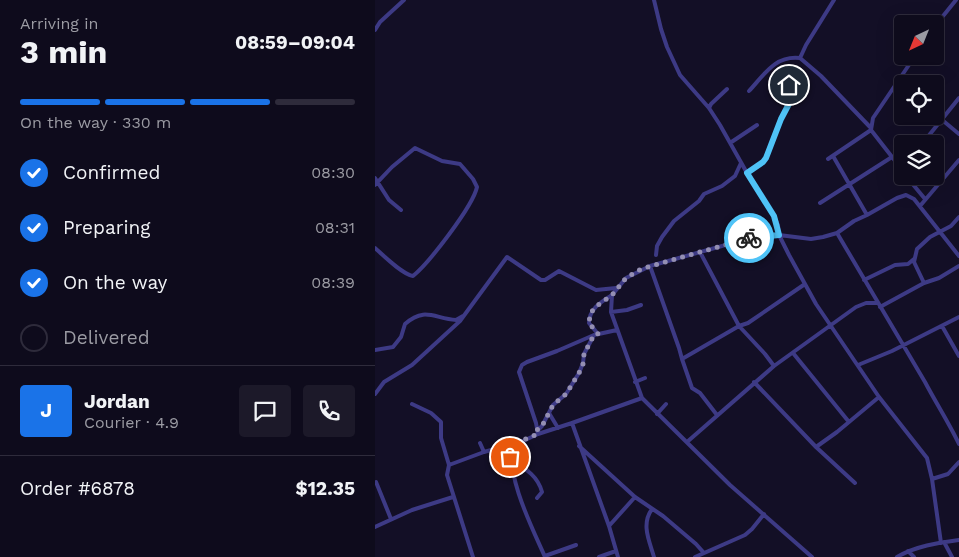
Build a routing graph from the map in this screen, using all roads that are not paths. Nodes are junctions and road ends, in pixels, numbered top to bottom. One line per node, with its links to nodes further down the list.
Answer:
1 (404, 0): 6 (street)
2 (834, 0): 7 (street)
3 (956, 0): 5 (street)
4 (656, 1): 13 (street)
5 (944, 15)
6 (375, 30)
7 (800, 58): 11 (street); 18 (street)
8 (909, 65): 18 (street)
9 (782, 73): 27 (street)
10 (727, 89): 13 (street)
11 (749, 91)
12 (959, 98): 14 (street)
13 (709, 108): 21 (street)
14 (944, 116)
15 (944, 122): 19 (street)
16 (757, 125): 21 (street)
17 (936, 125): 20 (street)
18 (870, 128): 22 (street); 23 (street)
19 (959, 134)
20 (929, 135)
21 (730, 143): 26 (street)
22 (833, 156): 24 (street); 30 (street)
23 (892, 157): 30 (street)
24 (828, 159)
25 (959, 160): 32 (street)
26 (741, 164): 27 (street); 43 (street)
27 (747, 173): 40 (street)
28 (375, 178): 29 (street)
29 (377, 184): 35 (street); 41 (street)
30 (849, 185): 33 (street); 36 (street)
31 (913, 185): 32 (street)
32 (925, 199): 34 (street)
33 (820, 203)
34 (920, 206): 36 (street); 38 (street)
35 (401, 210)
36 (867, 215): 39 (street)
37 (959, 217): 38 (street)
38 (939, 231): 44 (street); 45 (street)
39 (837, 232): 40 (street); 48 (street)
40 (779, 235): 42 (street); 50 (street)
41 (375, 248)
42 (700, 252): 46 (street); 59 (street)
43 (656, 255)
44 (959, 256)
45 (914, 259): 48 (street); 49 (street)
46 (650, 266): 51 (street); 67 (street)
47 (959, 266): 49 (street)
48 (865, 280): 54 (street)
49 (924, 283): 54 (street)
50 (805, 284): 58 (street); 59 (street)
51 (616, 288): 52 (street); 56 (street)
52 (612, 295): 55 (street); 62 (street)
53 (641, 305): 55 (street)
54 (879, 305): 58 (street); 63 (street)
55 (611, 312): 61 (street)
56 (465, 315): 64 (street); 73 (street)
57 (959, 317): 60 (street)
58 (830, 325): 65 (street); 68 (street)
59 (739, 326): 67 (street); 69 (street)
60 (943, 326): 63 (street); 66 (street)
61 (617, 330): 62 (street); 71 (street)
62 (596, 335): 78 (street); 84 (street)
63 (902, 345): 68 (street); 88 (street)
64 (375, 350)
65 (793, 353): 69 (street); 81 (street)
66 (959, 356)
67 (682, 359): 80 (street)
68 (858, 365): 74 (street)
69 (774, 366): 72 (street)
70 (645, 378): 71 (street)
71 (635, 382): 75 (street)
72 (754, 382): 80 (street); 90 (street)
73 (375, 394)
74 (879, 397): 81 (street); 95 (street)
75 (642, 398): 79 (street); 82 (street)
76 (412, 404): 93 (street)
77 (666, 404): 79 (street)
78 (549, 413): 83 (street); 84 (street)
79 (657, 414): 85 (street)
80 (717, 415): 85 (street)
81 (849, 422): 90 (street)
82 (572, 423): 83 (street); 89 (street)
83 (559, 428): 84 (street)
84 (538, 432): 87 (street)
85 (687, 442): 102 (street)
86 (480, 443): 91 (street)
87 (513, 444): 91 (street); 94 (street)
88 (959, 444)
89 (579, 446): 99 (street); 104 (street)
90 (816, 446): 97 (street)
91 (484, 452): 93 (street)
92 (959, 462): 95 (street)
93 (449, 465): 98 (street)
94 (512, 467): 100 (street); 112 (street)
95 (932, 479): 107 (street)
96 (377, 482): 103 (street)
97 (855, 483)
98 (453, 497): 103 (street); 113 (street)
99 (635, 497): 101 (street); 104 (street)
100 (537, 498)
101 (652, 509): 111 (street); 116 (street)
102 (764, 514): 111 (street); 118 (street)
103 (391, 519): 105 (street)
104 (609, 526): 109 (street)
105 (375, 527)
106 (959, 540): 107 (street)
107 (943, 542): 110 (street); 121 (street)
108 (575, 545): 112 (street)
109 (616, 551): 114 (street); 115 (street)
110 (908, 551): 119 (street); 120 (street)
111 (704, 553): 117 (street)
112 (545, 556)
113 (473, 557)
114 (599, 557)
115 (618, 557)
116 (654, 557)
117 (695, 557)
118 (812, 557)
119 (897, 557)
120 (914, 557)
121 (952, 557)

